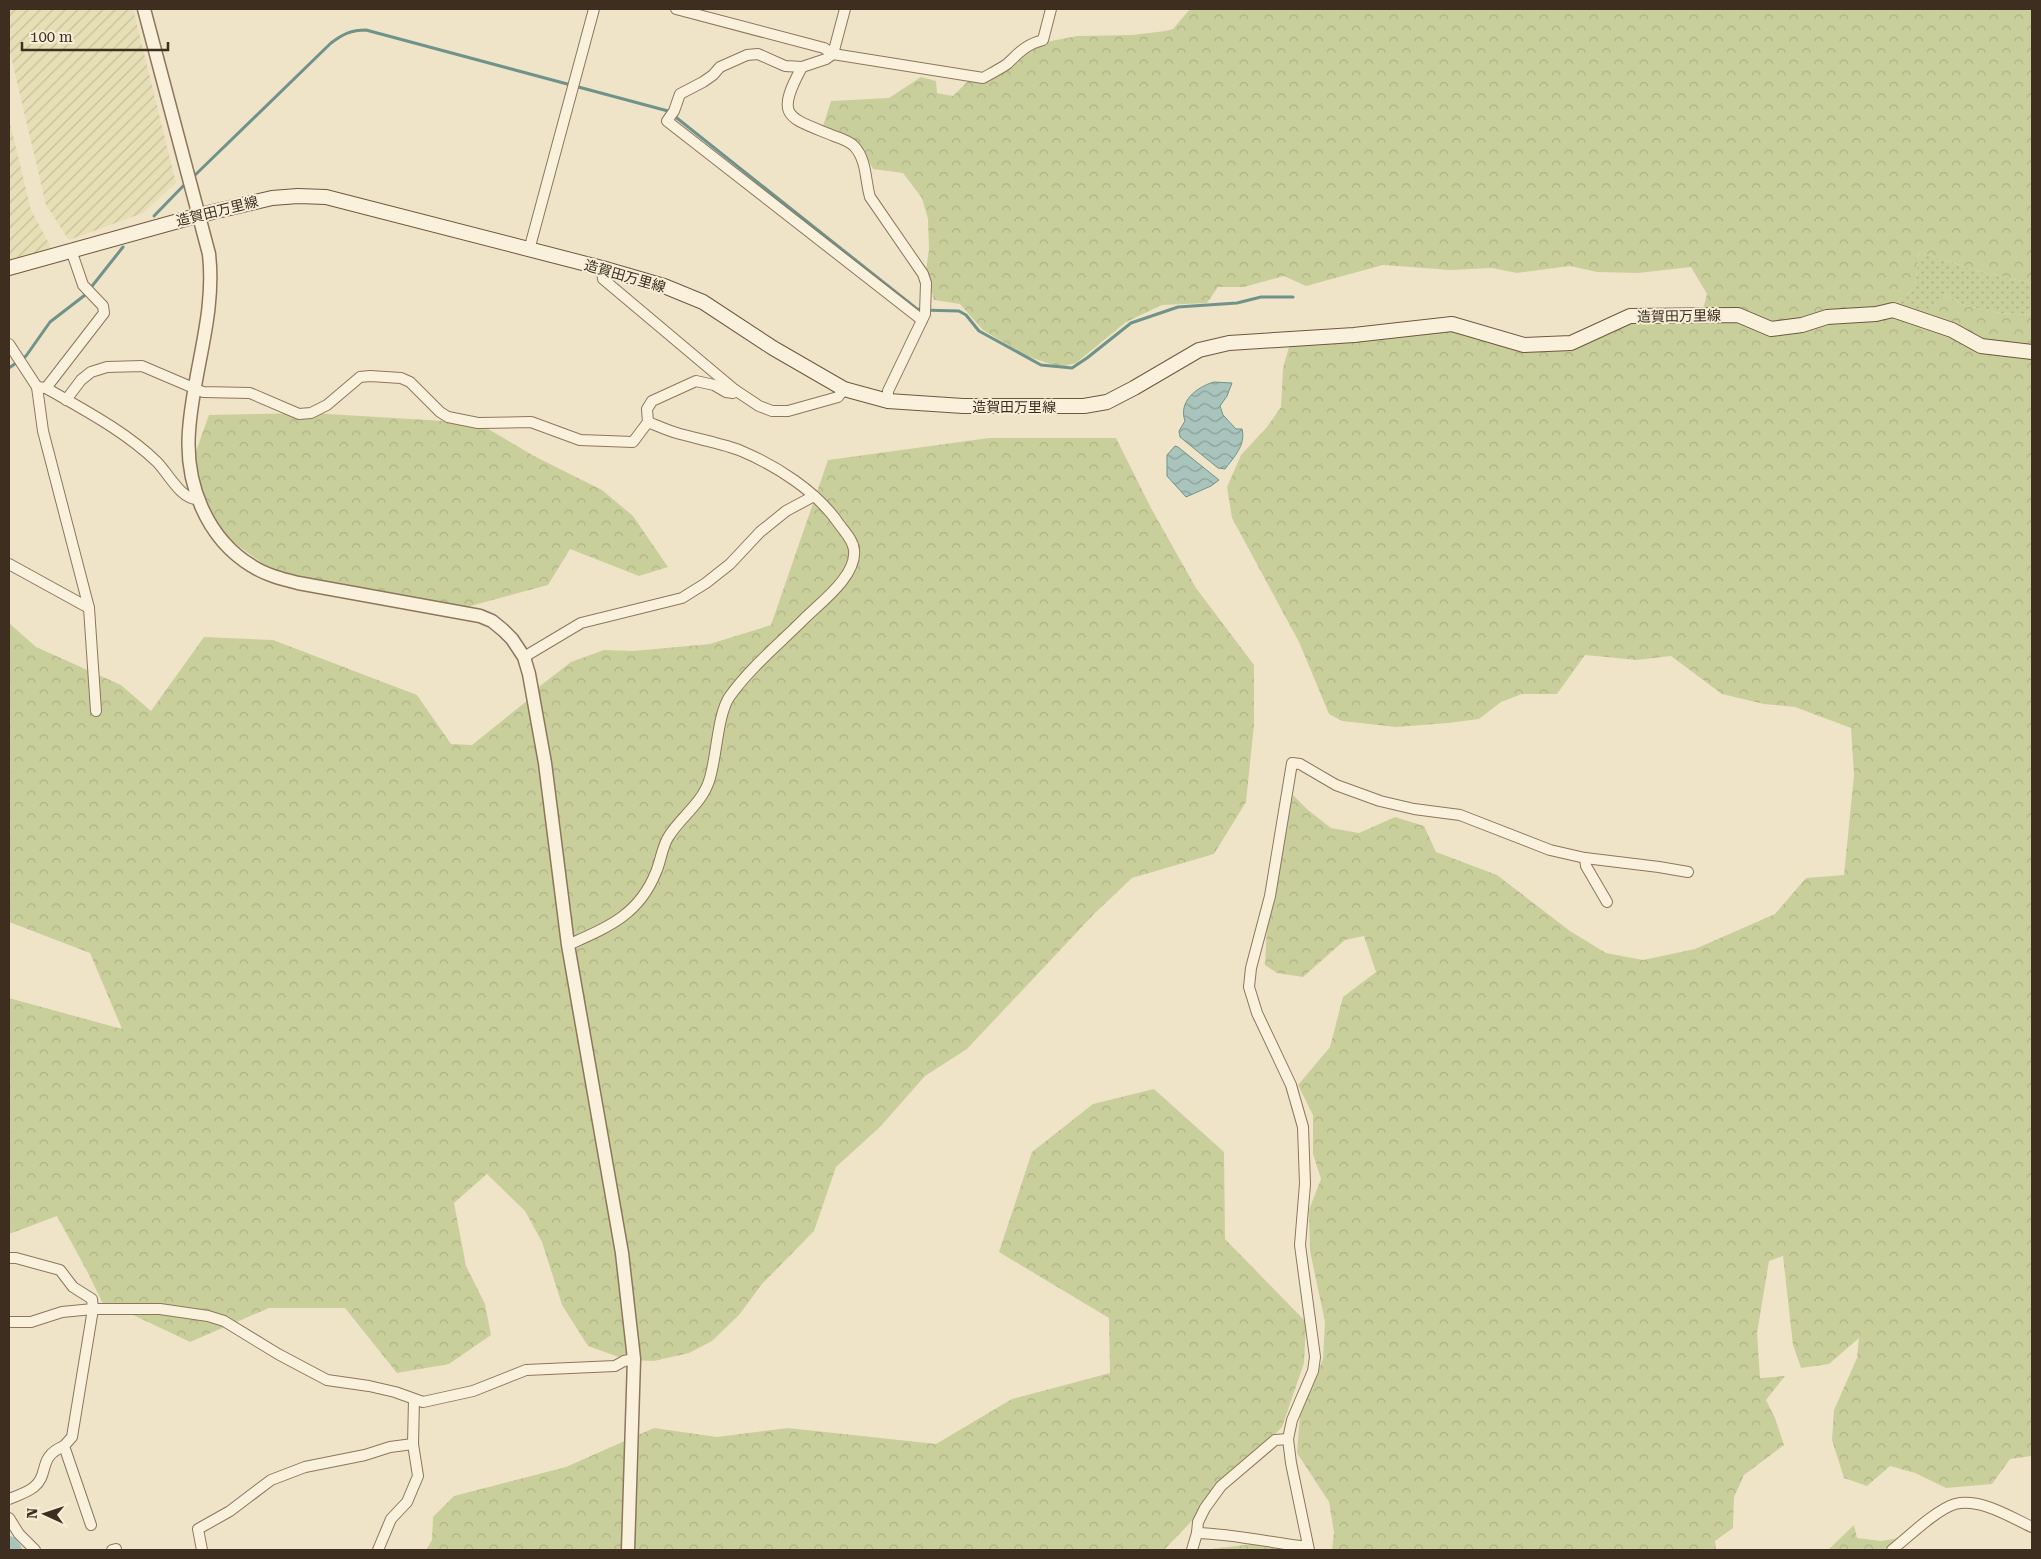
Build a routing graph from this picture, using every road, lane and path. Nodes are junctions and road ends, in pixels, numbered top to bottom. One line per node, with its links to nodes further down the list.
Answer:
1 (144, 9): 8 (street)
2 (594, 9): 10 (street)
3 (676, 9): 6 (street)
4 (845, 9): 6 (street)
5 (1051, 9): 6 (street)
6 (833, 54): 7 (street)
7 (802, 67): 13 (street); 13 (street)
8 (200, 215): 9 (main road, 造賀田万里線); 10 (main road, 造賀田万里線); 17 (street)
9 (71, 250): 11 (main road, 造賀田万里線); 16 (street)
10 (529, 250): 12 (main road, 造賀田万里線)
11 (9, 268)
12 (602, 268): 18 (street); 19 (main road, 造賀田万里線)
13 (922, 320): 21 (street)
14 (9, 344): 16 (street)
15 (2032, 352): 21 (main road, 造賀田万里線)
16 (42, 387): 20 (street); 26 (street)
17 (196, 389): 20 (street); 22 (street); 24 (street)
18 (735, 390): 19 (street); 22 (street)
19 (844, 390): 21 (main road, 造賀田万里線)
20 (66, 400): 24 (street)
21 (888, 401)
22 (648, 422): 23 (street)
23 (814, 496): 27 (street); 32 (street)
24 (198, 499): 27 (street)
25 (9, 564): 26 (street)
26 (89, 608): 28 (street)
27 (524, 657): 32 (street)
28 (96, 711)
29 (1585, 858): 30 (street); 31 (street); 38 (street)
30 (1688, 872)
31 (1607, 902)
32 (568, 945): 36 (street)
33 (9, 1258): 34 (street)
34 (93, 1309): 35 (street); 37 (street); 40 (street)
35 (9, 1322)
36 (634, 1359): 37 (street); 50 (street)
37 (414, 1399): 39 (street)
38 (1288, 1439): 45 (street); 46 (street)
39 (413, 1444): 48 (street); 49 (street)
40 (64, 1446): 41 (street); 43 (street)
41 (9, 1499)
42 (9, 1518): 47 (street)
43 (91, 1525)
44 (2032, 1527): 52 (street)
45 (1197, 1533): 46 (street); 51 (street)
46 (1309, 1549)
47 (35, 1550)
48 (202, 1550)
49 (378, 1550)
50 (628, 1550)
51 (1192, 1550)
52 (1892, 1550)

